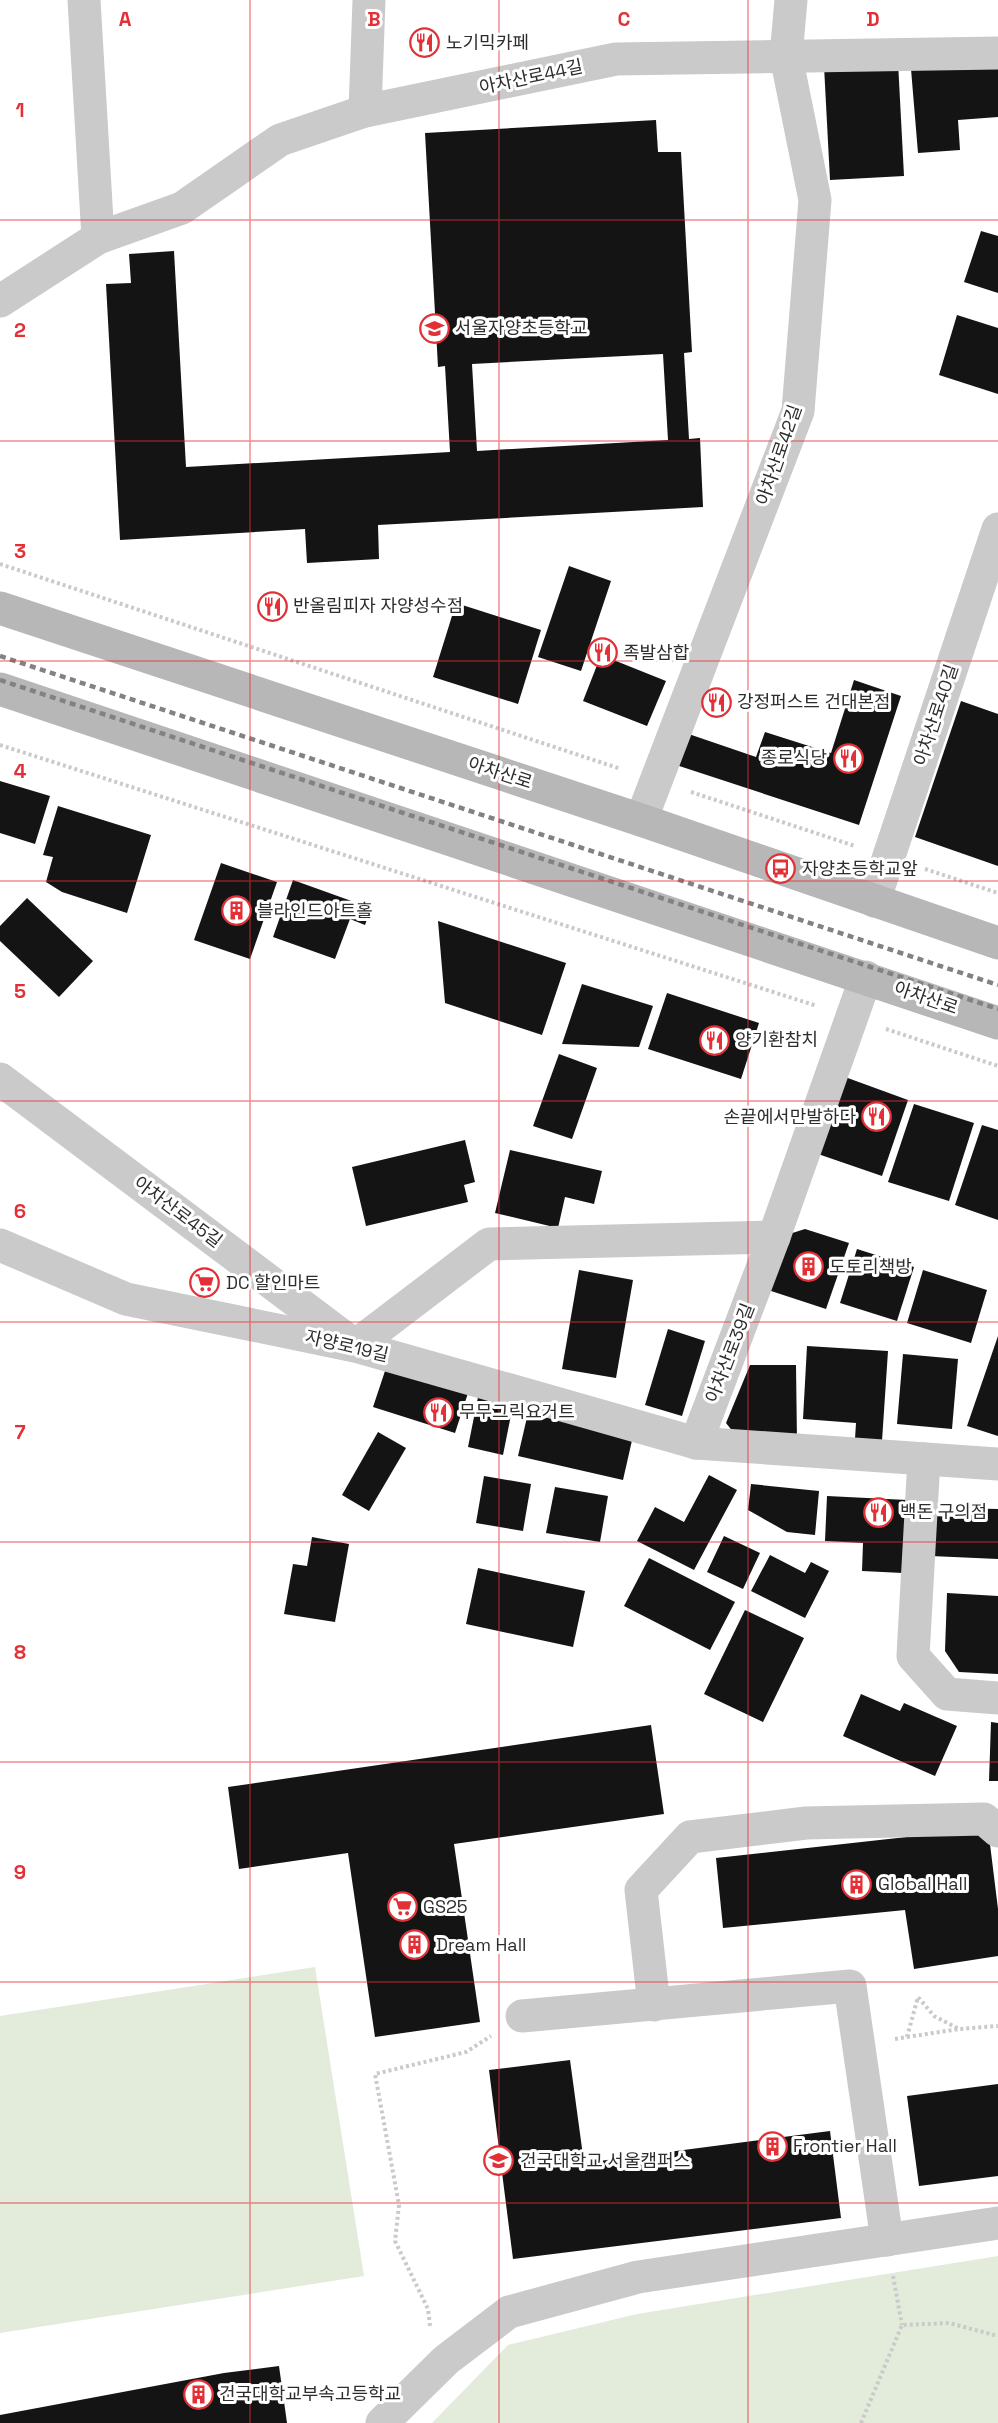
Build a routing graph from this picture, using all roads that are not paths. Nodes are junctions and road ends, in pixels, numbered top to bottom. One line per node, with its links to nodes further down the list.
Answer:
1 (84, 0): 7 (street)
2 (369, 0): 6 (street)
3 (791, 0): 5 (street, 아차산로42길)
4 (998, 53): 5 (street, 아차산로44길)
5 (786, 56): 6 (street, 아차산로44길); 12 (street, 아차산로42길)
6 (365, 111): 7 (street, 아차산로44길)
7 (98, 238): 8 (street, 아차산로44길)
8 (0, 301)
9 (998, 529): 13 (street, 아차산로40길)
10 (0, 608): 12 (main road, 아차산로)
11 (0, 689): 15 (main road, 아차산로)
12 (641, 820): 13 (main road, 아차산로)
13 (874, 901): 14 (main road, 아차산로)
14 (998, 943)
15 (866, 977): 16 (main road, 아차산로); 18 (street, 아차산로39길)
16 (998, 1023)
17 (0, 1079): 20 (street, 아차산로45길)
18 (774, 1238): 20 (street); 21 (street, 아차산로39길)
19 (0, 1245): 20 (street, 자양로19길)
20 (355, 1346): 21 (street, 자양로19길)
21 (696, 1443): 22 (street)
22 (924, 1459): 23 (street); 24 (street)
23 (998, 1464)
24 (998, 1698)
25 (998, 1831): 26 (street)
26 (654, 2005): 27 (street); 29 (street)
27 (522, 2016)
28 (998, 2223): 29 (street)
29 (887, 2240): 30 (street)
30 (382, 2423)

